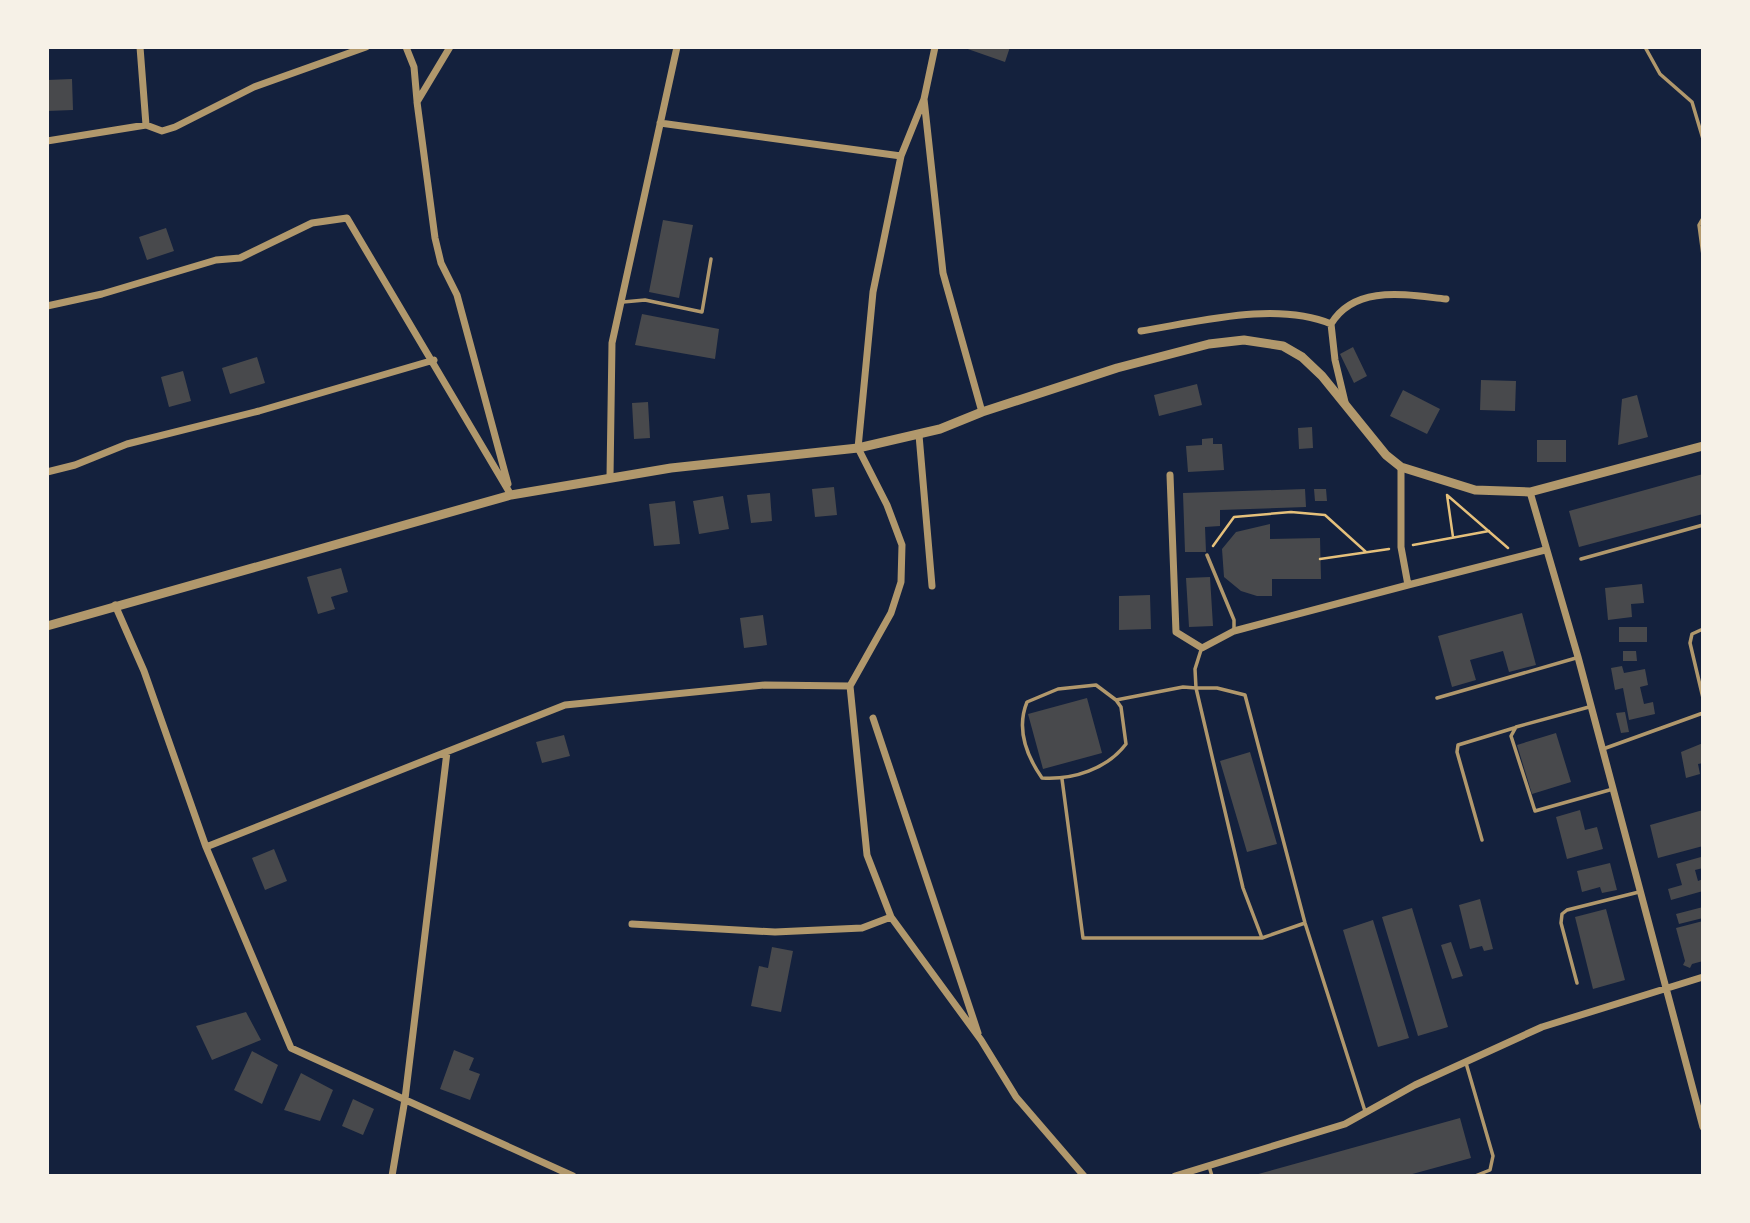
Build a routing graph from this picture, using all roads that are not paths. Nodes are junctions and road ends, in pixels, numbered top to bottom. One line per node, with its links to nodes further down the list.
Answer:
1 (140, 47): 11 (street)
2 (366, 47): 11 (street)
3 (406, 47): 9 (street)
4 (450, 47): 9 (street)
5 (677, 47): 10 (street)
6 (935, 47): 8 (street)
7 (1645, 47): 12 (lane)
8 (924, 99): 14 (street); 25 (street)
9 (417, 102): 34 (street)
10 (660, 123): 14 (street); 19 (street)
11 (146, 125): 13 (street)
12 (1703, 139)
13 (47, 141)
14 (901, 156): 28 (street)
15 (1703, 218): 16 (lane)
16 (1703, 255)
17 (711, 258): 19 (lane)
18 (1446, 299): 21 (street)
19 (621, 302): 32 (street)
20 (47, 306): 23 (street)
21 (1331, 324): 22 (street); 24 (street)
22 (1141, 331)
23 (434, 360): 30 (street); 34 (street)
24 (1347, 409): 25 (street); 29 (street)
25 (982, 412): 26 (street)
26 (919, 435): 28 (street); 40 (street)
27 (1703, 446): 33 (street)
28 (858, 448): 32 (street); 47 (street)
29 (1401, 467): 33 (street); 39 (street)
30 (47, 472)
31 (1170, 475): 45 (street)
32 (610, 477): 34 (street)
33 (1530, 492): 36 (street)
34 (511, 495): 41 (street)
35 (1703, 525): 38 (lane)
36 (1545, 550): 39 (street); 46 (street)
37 (1207, 555): 44 (lane)
38 (1581, 559)
39 (1408, 585): 44 (street)
40 (932, 586)
41 (115, 605): 42 (street); 61 (street)
42 (47, 626)
43 (1703, 629): 50 (lane)
44 (1234, 631): 45 (street)
45 (1202, 648): 48 (lane)
46 (1578, 657): 49 (lane); 52 (street)
47 (850, 686): 57 (street); 63 (street)
48 (1196, 688): 51 (lane); 64 (lane); 66 (lane)
49 (1437, 698)
50 (1703, 698)
51 (1116, 700): 58 (lane); 58 (lane)
52 (1591, 706): 55 (lane); 56 (street)
53 (1703, 713): 56 (lane)
54 (873, 718): 70 (street)
55 (1516, 727): 59 (lane); 60 (lane)
56 (1603, 749): 59 (street)
57 (447, 752): 61 (street); 72 (street)
58 (1062, 779): 66 (lane)
59 (1614, 789): 62 (street)
60 (1482, 839)
61 (206, 847): 72 (street)
62 (1641, 892): 68 (lane); 69 (street)
63 (891, 917): 65 (street); 70 (street)
64 (1305, 923): 66 (lane); 73 (lane)
65 (632, 924)
66 (1262, 937)
67 (1703, 977): 69 (street)
68 (1577, 984)
69 (1665, 987): 71 (street); 74 (street)
70 (981, 1040): 78 (street)
71 (1465, 1062): 73 (street); 81 (lane)
72 (405, 1099): 76 (street); 77 (street)
73 (1366, 1113): 75 (street)
74 (1703, 1127)
75 (1208, 1164): 79 (street); 80 (lane)
76 (392, 1176)
77 (573, 1176)
78 (1084, 1176)
79 (1175, 1176)
80 (1212, 1176)
81 (1475, 1176)

